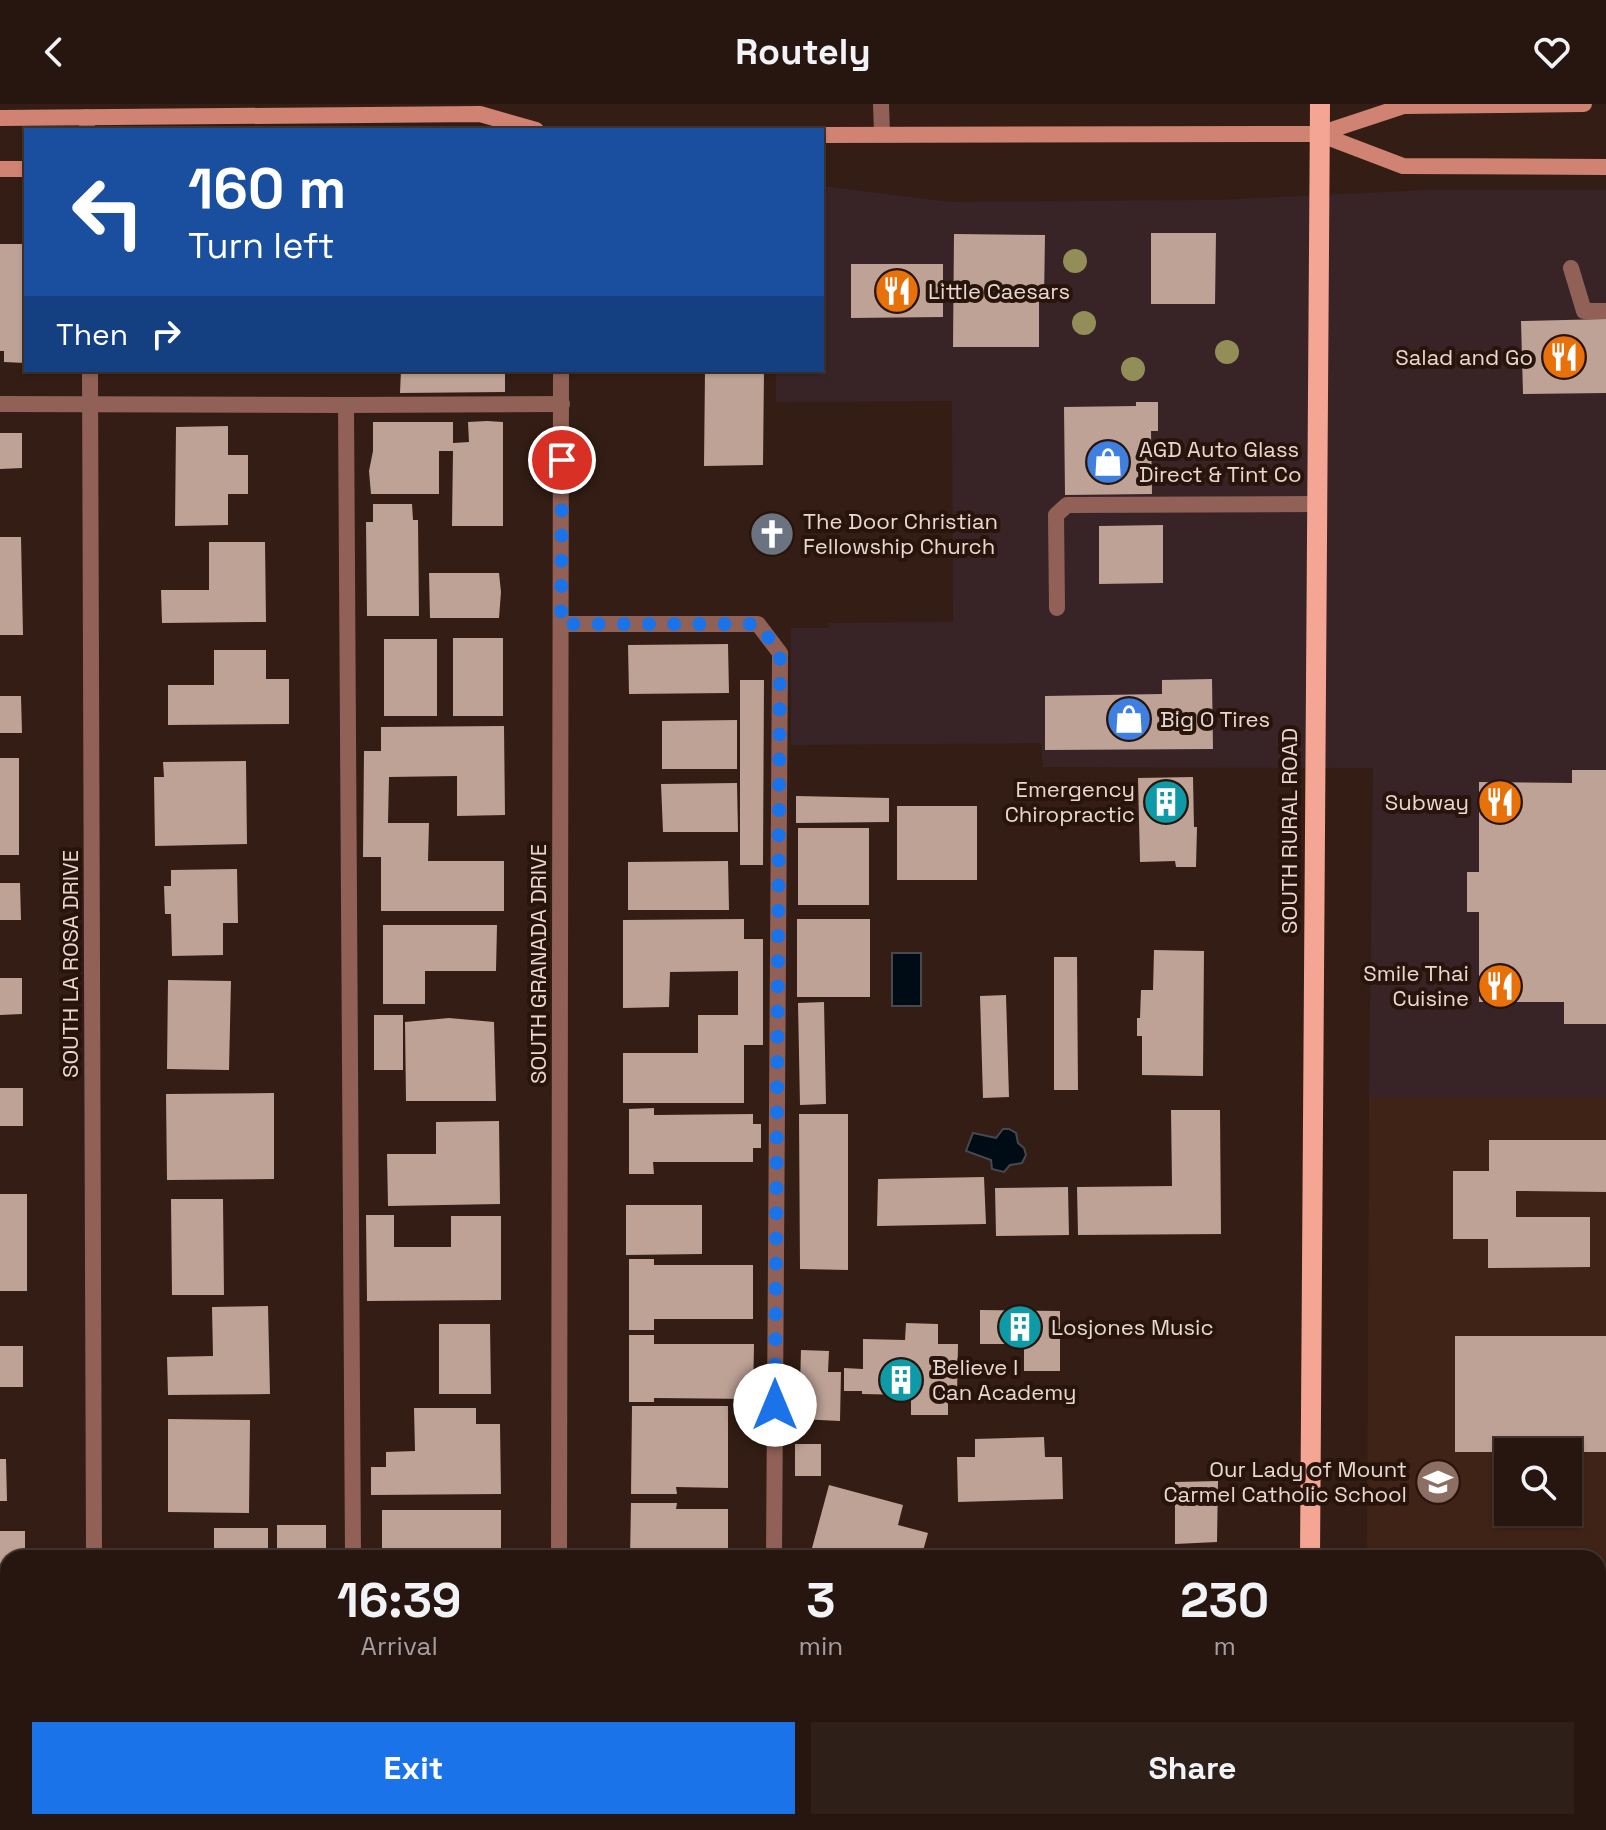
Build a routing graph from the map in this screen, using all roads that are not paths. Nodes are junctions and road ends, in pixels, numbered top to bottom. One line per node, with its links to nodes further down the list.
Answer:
1 (881, 104): 7 (street)
2 (1320, 104): 8 (main road, SOUTH RURAL ROAD)
3 (1584, 104): 8 (main road)
4 (0, 118): 5 (main road)
5 (87, 124): 6 (main road)
6 (529, 128)
7 (882, 134): 8 (main road); 9 (main road)
8 (1319, 134): 10 (main road); 21 (main road, SOUTH RURAL ROAD)
9 (824, 135)
10 (1606, 167)
11 (0, 169): 12 (main road)
12 (24, 169)
13 (1571, 268): 14 (street)
14 (1606, 311)
15 (90, 372): 17 (street, SOUTH LA ROSA DRIVE)
16 (561, 372): 19 (street, SOUTH GRANADA DRIVE)
17 (91, 403): 18 (street); 20 (street); 24 (street, SOUTH LA ROSA DRIVE)
18 (0, 404)
19 (562, 404): 20 (street); 23 (street, SOUTH GRANADA DRIVE)
20 (346, 405): 25 (street)
21 (1315, 504): 22 (street); 28 (main road, SOUTH RURAL ROAD)
22 (1057, 608)
23 (561, 624): 26 (street, SOUTH GRANADA DRIVE); 27 (street)
24 (94, 1550)
25 (353, 1550)
26 (559, 1550)
27 (774, 1550)
28 (1310, 1550)

